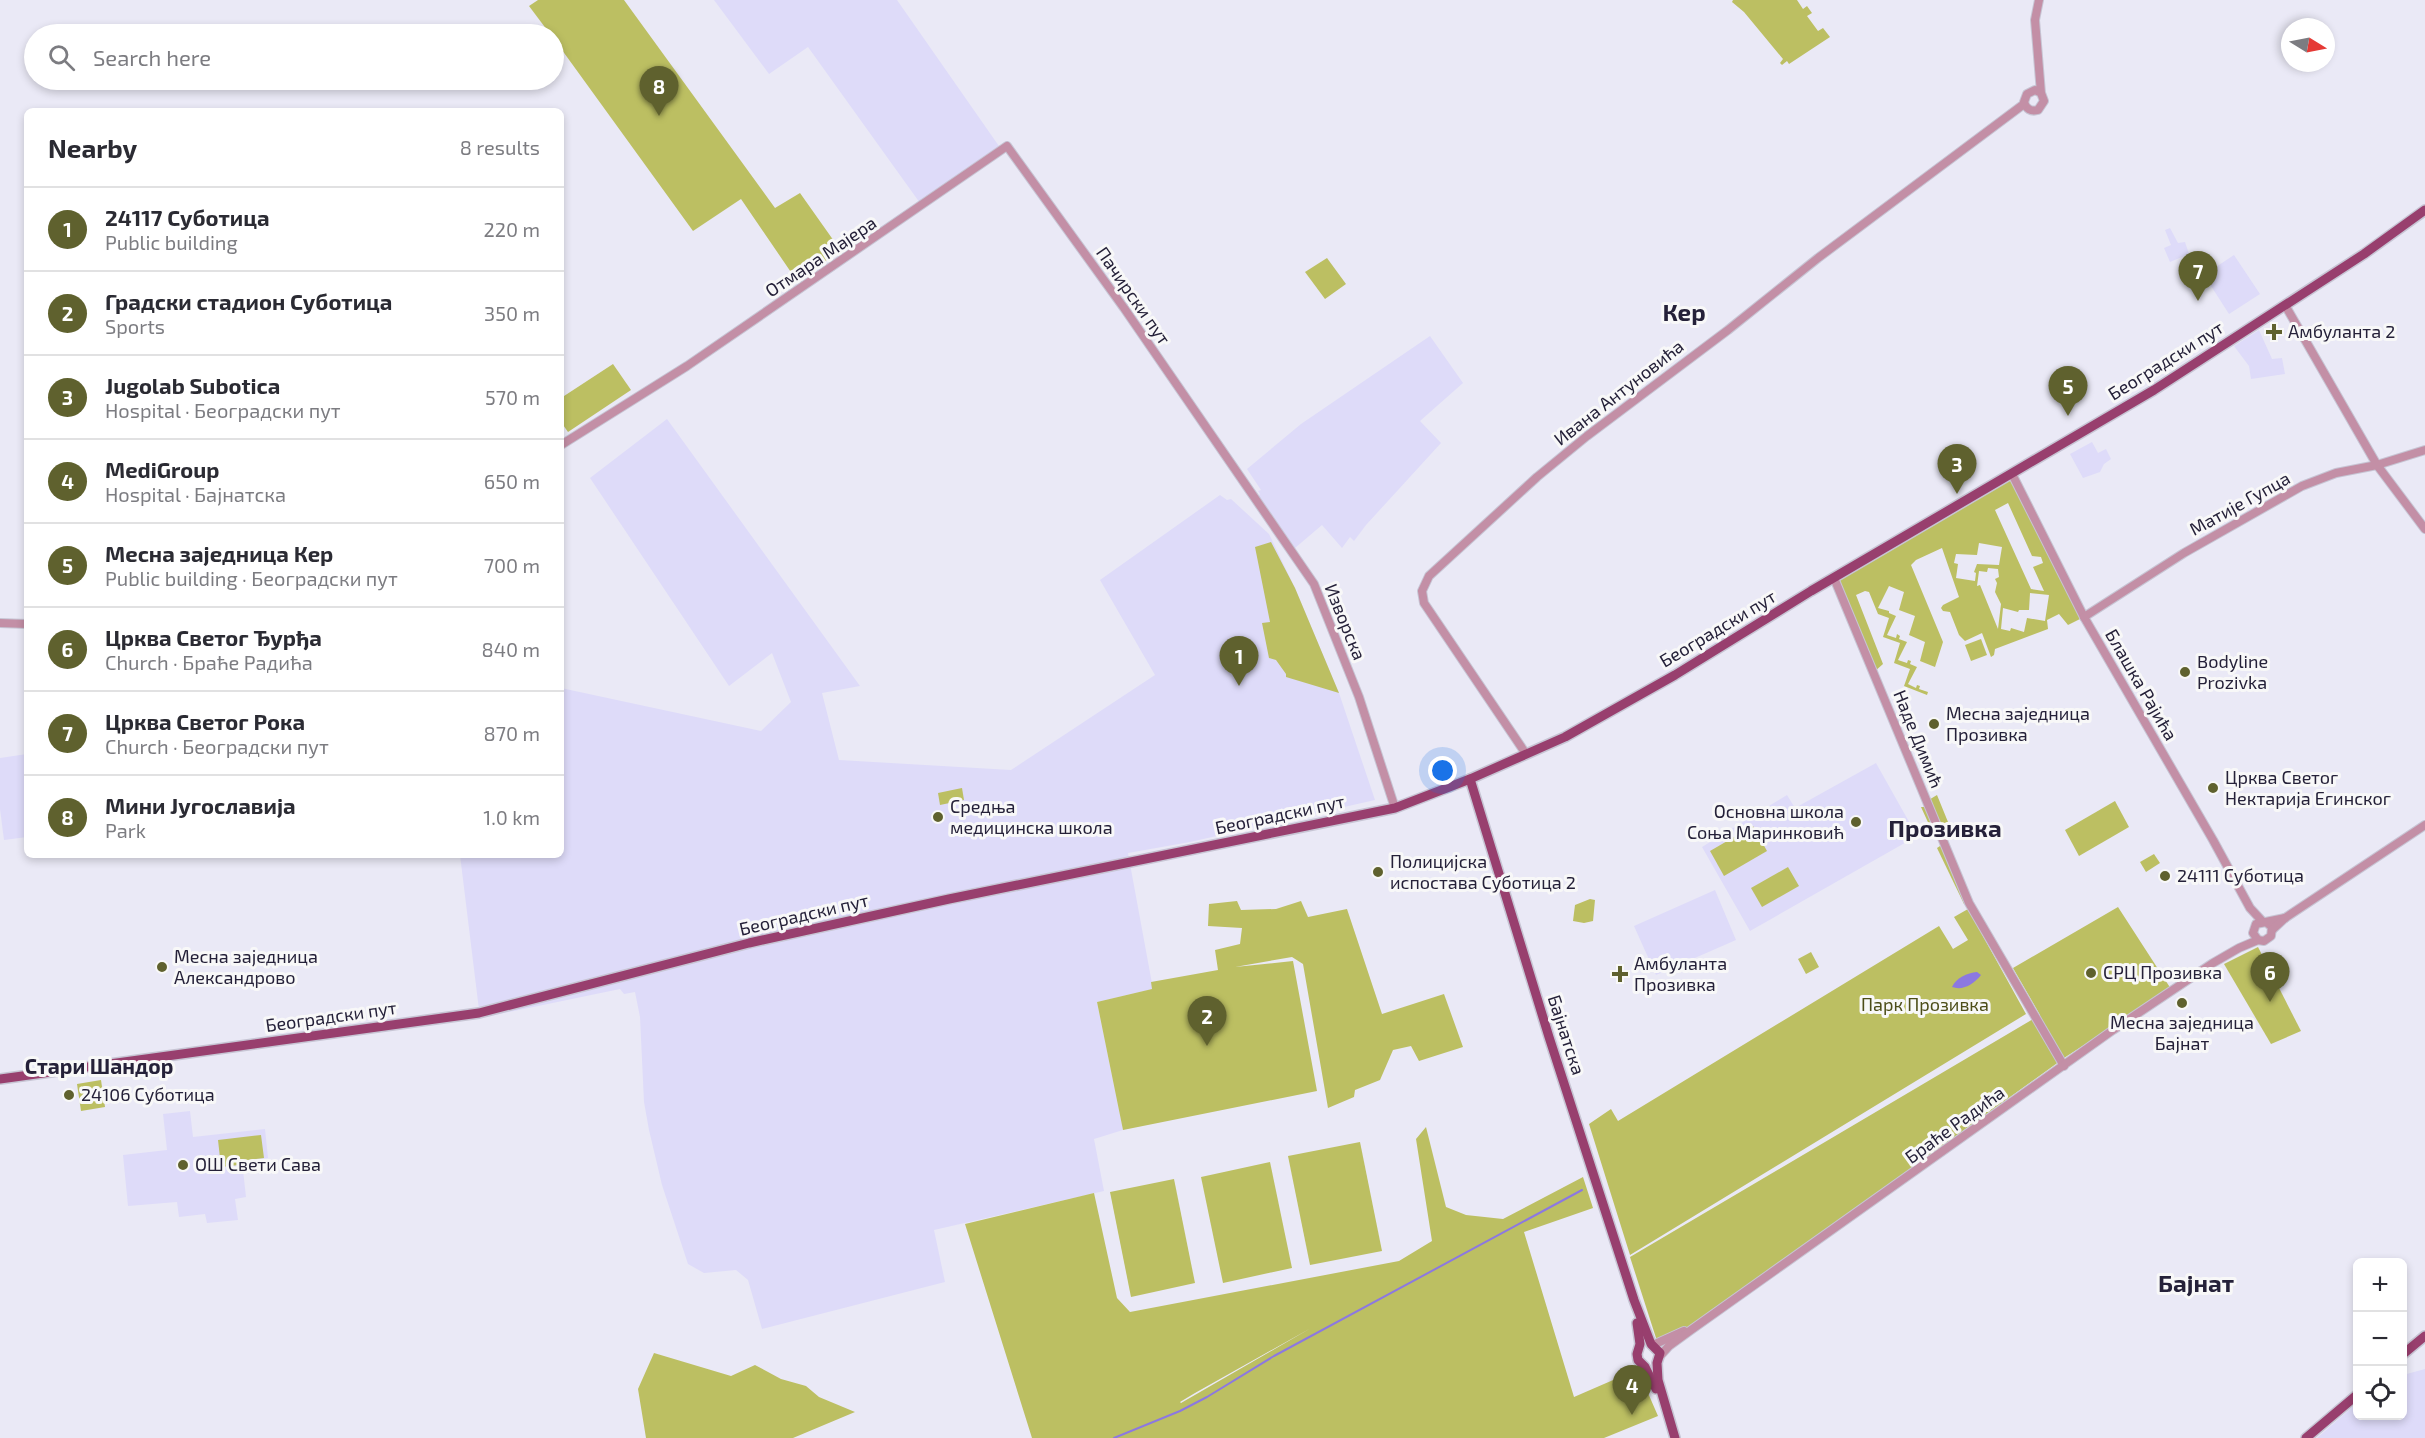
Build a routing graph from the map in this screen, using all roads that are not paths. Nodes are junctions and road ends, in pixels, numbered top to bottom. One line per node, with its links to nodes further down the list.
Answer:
1 (2038, 1): 2 (street)
2 (2038, 92): 3 (street); 3 (street)
3 (2026, 107): 17 (street, Ивана Антуновића)
4 (1007, 146): 7 (street, Отмара Мајера); 9 (street, Пачирски пут)
5 (2425, 210): 6 (main road, Београдски пут)
6 (2285, 305): 10 (street); 11 (main road, Београдски пут)
7 (564, 443)
8 (2425, 450): 10 (street, Матије Гупца)
9 (1233, 465): 19 (street, Изворска)
10 (2377, 465): 12 (street); 14 (street, Матије Гупца)
11 (2012, 474): 13 (main road, Београдски пут); 14 (street, Блашка Рајића)
12 (2425, 528)
13 (1834, 578): 17 (main road, Београдски пут); 24 (street, Наде Димић)
14 (2084, 617): 21 (street, Блашка Рајића)
15 (0, 623): 16 (street)
16 (24, 624)
17 (1526, 754): 18 (main road, Београдски пут)
18 (1470, 779): 19 (main road, Београдски пут); 26 (main road, Бајнатска)
19 (1395, 808): 25 (main road, Београдски пут)
20 (2425, 825): 22 (street)
21 (2250, 908): 22 (street, Блашка Рајића); 23 (street, Блашка Рајића)
22 (2268, 925): 23 (street); 23 (street)
23 (2255, 934): 24 (street, Браће Радића)
24 (2064, 1066): 27 (street, Браће Радића)
25 (0, 1079)
26 (1634, 1300): 29 (main road, Бајнатска); 30 (main road, Бајнатска)
27 (1691, 1330): 29 (street, Браће Радића); 32 (street, Браће Радића)
28 (2425, 1336): 31 (main road)
29 (1652, 1345): 30 (main road); 32 (main road, Бајнатска)
30 (1639, 1348): 33 (main road, Бајнатска)
31 (2407, 1352)
32 (1659, 1360): 33 (main road); 35 (main road, Бајнатска)
33 (1645, 1367): 35 (main road, Бајнатска)
34 (2353, 1398): 37 (main road)
35 (1666, 1413): 36 (main road, Бајнатска)
36 (1674, 1438)
37 (2306, 1438)

